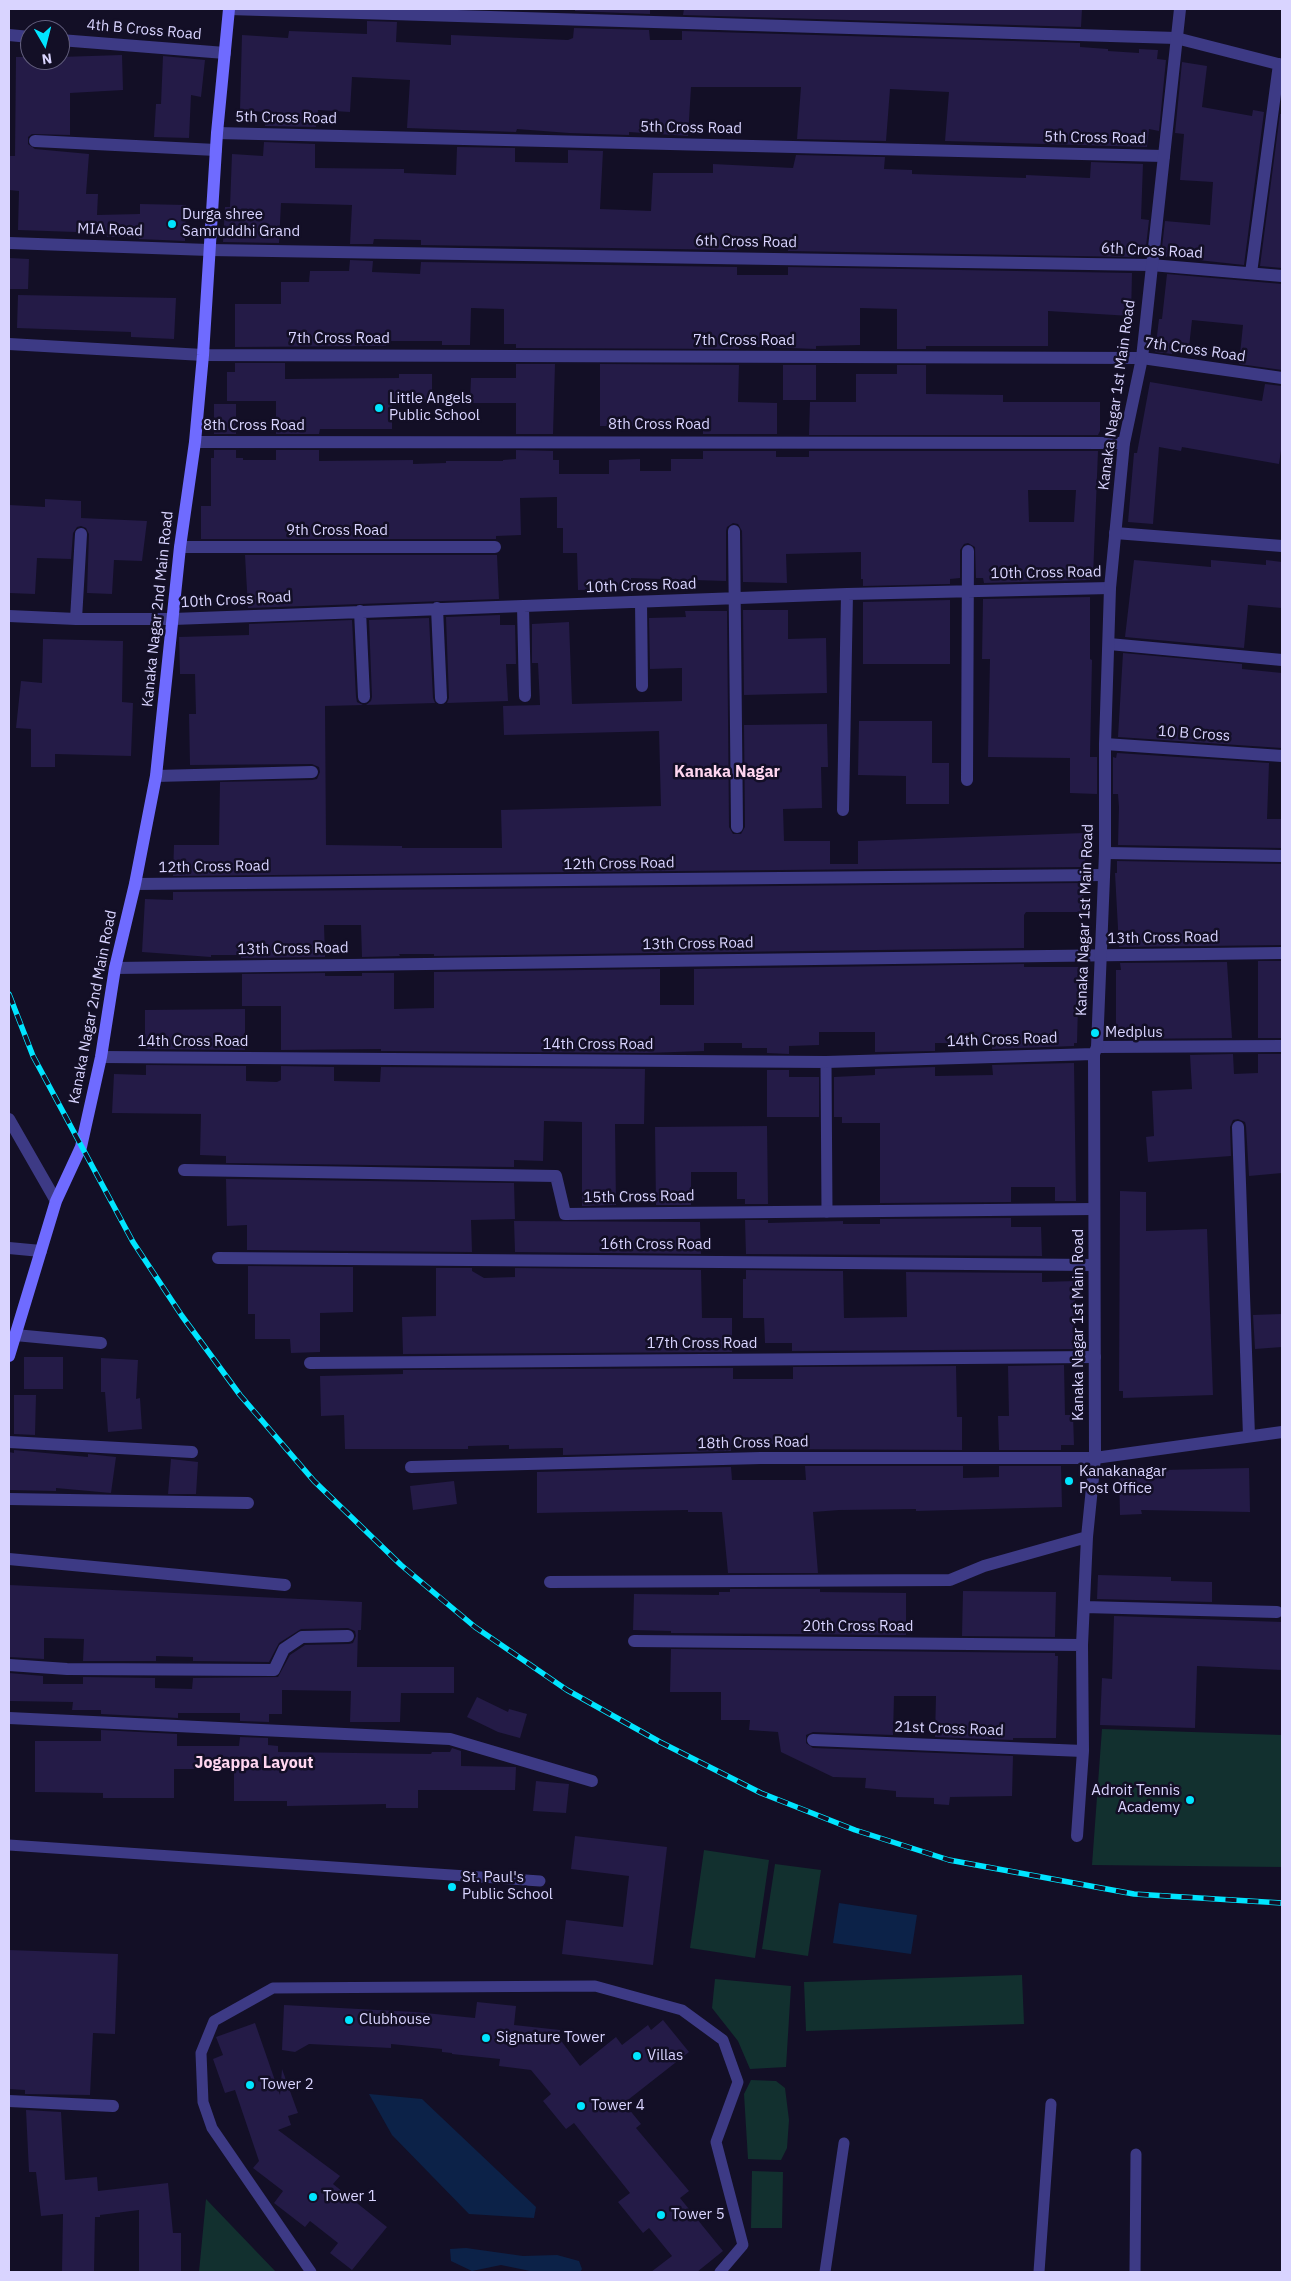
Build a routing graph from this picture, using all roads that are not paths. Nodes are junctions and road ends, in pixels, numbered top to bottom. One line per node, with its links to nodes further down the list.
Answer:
1 (229, 9): 3 (street); 5 (main road, Kanaka Nagar 2nd Main Road)
2 (1180, 9): 3 (street, Kanaka Nagar 1st Main Road)
3 (1176, 38): 6 (street); 10 (street, Kanaka Nagar 1st Main Road)
4 (70, 41): 5 (street, 4th B Cross Road)
5 (225, 53): 7 (main road, Kanaka Nagar 2nd Main Road)
6 (1280, 64): 14 (street)
7 (217, 133): 9 (main road, Kanaka Nagar 2nd Main Road); 10 (street, 5th Cross Road)
8 (35, 141): 9 (street)
9 (216, 150): 12 (main road, Kanaka Nagar 2nd Main Road)
10 (1164, 156): 13 (street, Kanaka Nagar 1st Main Road)
11 (9, 242): 12 (street, MIA Road)
12 (209, 250): 13 (street, 6th Cross Road); 17 (main road, Kanaka Nagar 2nd Main Road)
13 (1151, 265): 14 (street, 6th Cross Road); 18 (street, Kanaka Nagar 1st Main Road)
14 (1252, 273): 15 (street, 6th Cross Road)
15 (1282, 276)
16 (9, 344): 17 (street, 7th Cross Road)
17 (203, 355): 18 (street, 7th Cross Road); 20 (main road, Kanaka Nagar 2nd Main Road)
18 (1142, 358): 19 (street, 7th Cross Road); 21 (street, Kanaka Nagar 1st Main Road)
19 (1282, 378)
20 (195, 442): 21 (street, 8th Cross Road); 26 (main road, Kanaka Nagar 2nd Main Road)
21 (1124, 443): 23 (street, Kanaka Nagar 1st Main Road)
22 (734, 531): 32 (street)
23 (1115, 533): 25 (street); 29 (street, Kanaka Nagar 1st Main Road)
24 (81, 534): 38 (street)
25 (1282, 546)
26 (180, 547): 27 (street, 9th Cross Road); 39 (main road, Kanaka Nagar 2nd Main Road)
27 (495, 547)
28 (968, 551): 30 (street)
29 (1110, 588): 30 (street, 10th Cross Road); 40 (street, Kanaka Nagar 1st Main Road)
30 (969, 591): 31 (street, 10th Cross Road); 50 (street)
31 (847, 594): 32 (street, 10th Cross Road); 51 (street)
32 (734, 600): 33 (street, 10th Cross Road); 52 (street)
33 (641, 602): 34 (street, 10th Cross Road); 42 (street)
34 (522, 606): 35 (street, 10th Cross Road); 43 (street)
35 (437, 608): 36 (street, 10th Cross Road); 45 (street)
36 (360, 611): 39 (street, 10th Cross Road); 44 (street)
37 (9, 616): 38 (street, 10th Cross Road)
38 (76, 619): 39 (street, 10th Cross Road)
39 (173, 619): 49 (main road, Kanaka Nagar 2nd Main Road)
40 (1109, 644): 41 (street); 46 (street, Kanaka Nagar 1st Main Road)
41 (1282, 660)
42 (642, 686)
43 (525, 696)
44 (364, 697)
45 (441, 698)
46 (1104, 744): 47 (street, 10 B Cross); 53 (street, Kanaka Nagar 1st Main Road)
47 (1282, 756)
48 (312, 772): 49 (street)
49 (156, 776): 56 (main road, Kanaka Nagar 2nd Main Road)
50 (967, 780)
51 (843, 810)
52 (737, 827)
53 (1105, 853): 54 (street); 55 (street, Kanaka Nagar 1st Main Road)
54 (1282, 856)
55 (1104, 874): 56 (street, 12th Cross Road); 58 (street, Kanaka Nagar 1st Main Road)
56 (135, 884): 59 (main road, Kanaka Nagar 2nd Main Road)
57 (1282, 952): 58 (street, 13th Cross Road)
58 (1101, 955): 59 (street, 13th Cross Road); 61 (street, Kanaka Nagar 1st Main Road)
59 (115, 968): 62 (main road, Kanaka Nagar 2nd Main Road)
60 (1282, 1046): 61 (street, 14th Cross Road)
61 (1096, 1050): 63 (street, 14th Cross Road); 68 (street, Kanaka Nagar 1st Main Road)
62 (101, 1057): 63 (street, 14th Cross Road); 67 (main road, Kanaka Nagar 2nd Main Road)
63 (826, 1062): 69 (lane)
64 (9, 1119): 67 (street)
65 (1238, 1127): 80 (street)
66 (184, 1170): 69 (street, 15th Cross Road)
67 (56, 1201): 71 (main road, Kanaka Nagar 2nd Main Road)
68 (1094, 1209): 69 (street, 15th Cross Road); 73 (street, Kanaka Nagar 1st Main Road)
69 (826, 1212)
70 (9, 1248): 71 (street)
71 (41, 1251): 74 (main road, Kanaka Nagar 2nd Main Road)
72 (218, 1258): 73 (street, 16th Cross Road)
73 (1094, 1265): 77 (street, Kanaka Nagar 1st Main Road)
74 (12, 1341): 75 (street); 76 (main road, Kanaka Nagar 2nd Main Road)
75 (101, 1343)
76 (9, 1356)
77 (1095, 1357): 78 (street, 17th Cross Road); 83 (street, Kanaka Nagar 1st Main Road)
78 (310, 1363)
79 (1282, 1432): 80 (street, 18th Cross Road)
80 (1249, 1436): 83 (street, 18th Cross Road)
81 (9, 1442): 82 (street)
82 (192, 1452)
83 (1095, 1458): 84 (street, 18th Cross Road); 87 (street, Kanaka Nagar 1st Main Road)
84 (411, 1468)
85 (9, 1498): 86 (street)
86 (248, 1503)
87 (1088, 1537): 89 (street); 91 (street, Kanaka Nagar 1st Main Road)
88 (9, 1560): 90 (street)
89 (550, 1582)
90 (285, 1585)
91 (1084, 1607): 92 (street); 95 (street, Kanaka Nagar 1st Main Road)
92 (1277, 1612)
93 (348, 1636): 96 (street)
94 (634, 1641): 95 (street, 20th Cross Road)
95 (1082, 1645): 99 (street, Kanaka Nagar 1st Main Road)
96 (9, 1665)
97 (9, 1718): 100 (street)
98 (814, 1740): 99 (street, 21st Cross Road)
99 (1083, 1751): 101 (street, Kanaka Nagar 1st Main Road)
100 (592, 1781)
101 (1077, 1836)
102 (9, 1845): 103 (lane)
103 (540, 1881)
104 (9, 2101): 106 (street)
105 (1051, 2104): 112 (lane)
106 (113, 2106)
107 (844, 2143): 111 (lane)
108 (1136, 2154): 113 (lane)
109 (311, 2272): 110 (lane)
110 (720, 2272)
111 (825, 2272)
112 (1039, 2272)
113 (1135, 2272)

